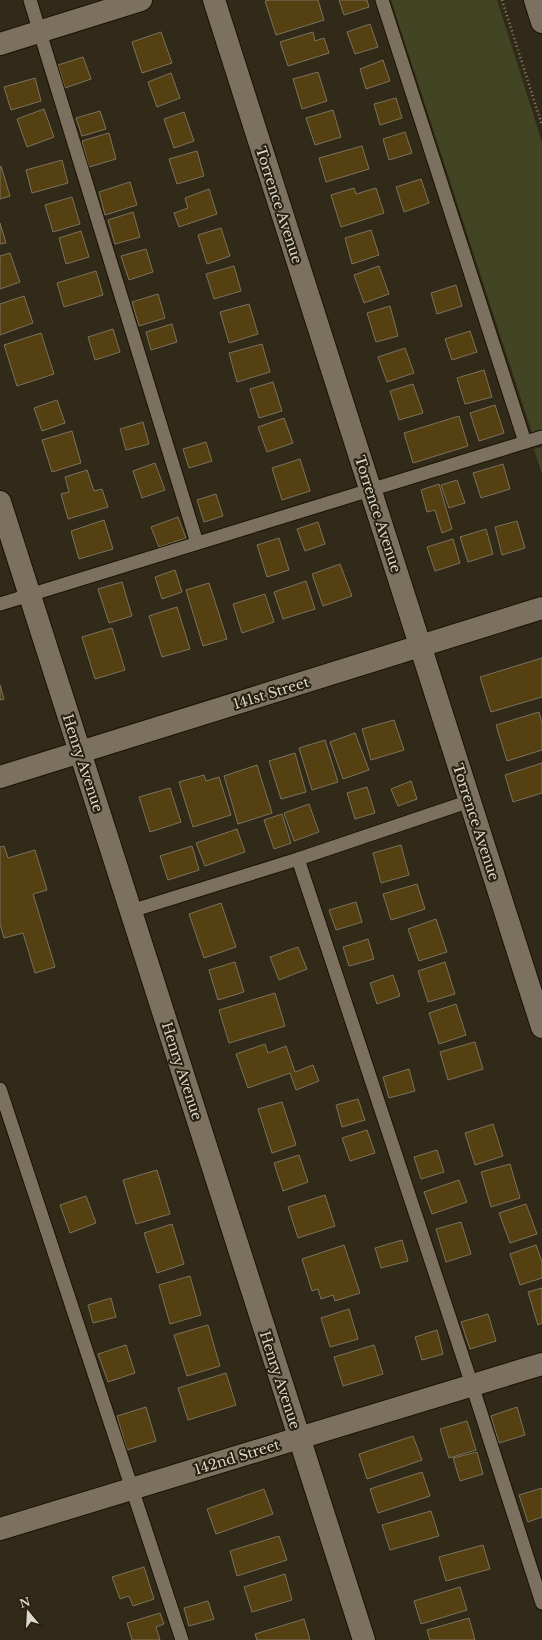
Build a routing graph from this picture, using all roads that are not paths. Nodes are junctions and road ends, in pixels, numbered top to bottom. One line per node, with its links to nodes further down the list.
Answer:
1 (30, 0): 7 (lane)
2 (141, 0): 7 (street)
3 (214, 0): 11 (street, Torrence Avenue)
4 (382, 0): 10 (lane)
5 (535, 0): 6 (street)
6 (542, 22)
7 (40, 32): 8 (street); 13 (lane)
8 (0, 44)
9 (542, 437): 10 (lane)
10 (526, 442): 11 (lane)
11 (370, 490): 13 (lane); 17 (street, Torrence Avenue)
12 (0, 502): 14 (street, Henry Avenue)
13 (197, 543): 14 (lane)
14 (30, 595): 15 (lane); 18 (street, Henry Avenue)
15 (0, 604)
16 (542, 608): 17 (street, 141st Street)
17 (420, 646): 18 (street, 141st Street); 20 (street, Torrence Avenue)
18 (80, 752): 19 (street, 141st Street); 22 (street, Henry Avenue)
19 (0, 777)
20 (470, 801): 21 (lane); 23 (street, Torrence Avenue)
21 (298, 859): 22 (lane); 26 (lane)
22 (131, 911): 27 (street, Henry Avenue)
23 (542, 1027)
24 (0, 1089): 28 (lane)
25 (542, 1364): 26 (street, 142nd Street)
26 (472, 1385): 27 (street, 142nd Street); 30 (lane)
27 (299, 1438): 28 (street, 142nd Street); 32 (street, Henry Avenue)
28 (133, 1488): 29 (street, 142nd Street); 31 (lane)
29 (0, 1529)
30 (542, 1603)
31 (182, 1640)
32 (364, 1640)

